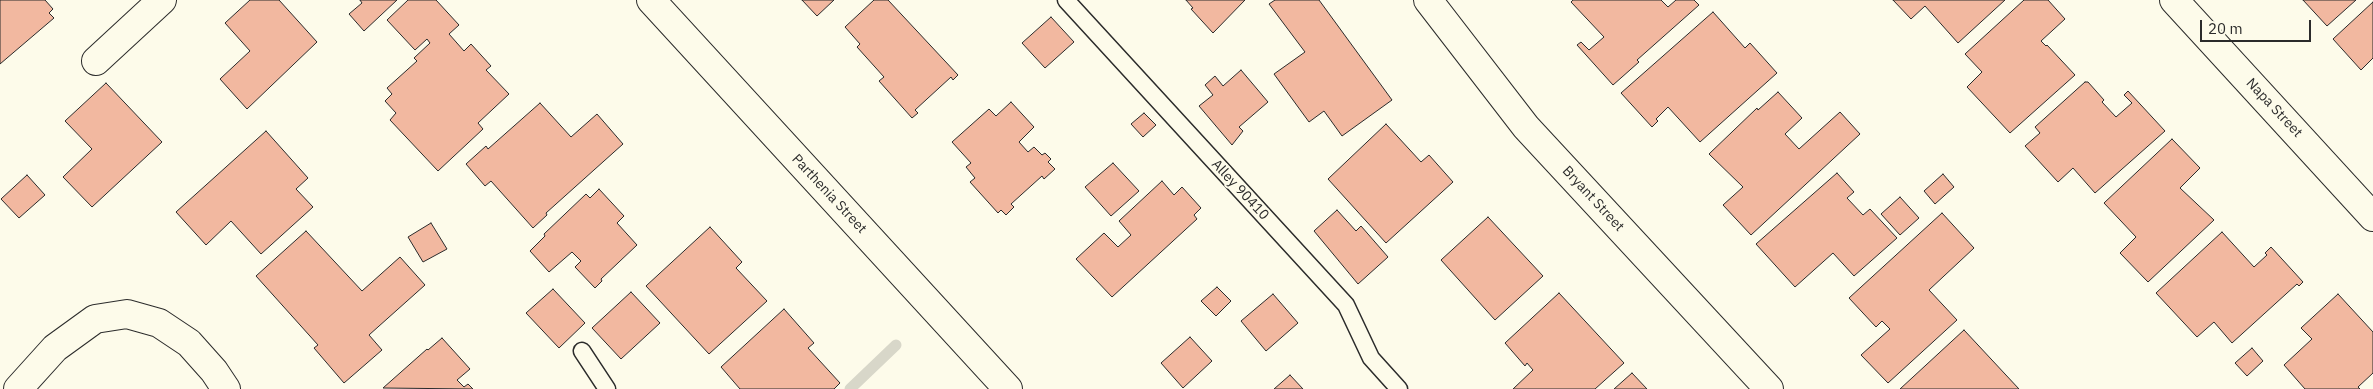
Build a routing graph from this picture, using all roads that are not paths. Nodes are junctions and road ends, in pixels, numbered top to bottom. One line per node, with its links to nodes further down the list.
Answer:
1 (162, 0): 6 (street)
2 (651, 0): 12 (street, Parthenia Street)
3 (1066, 0): 13 (lane, Alley 90410)
4 (1428, 0): 14 (street, Bryant Street)
5 (2174, 0): 7 (street, Napa Street)
6 (96, 61)
7 (2373, 217)
8 (582, 352): 11 (lane)
9 (18, 389): 10 (street)
10 (226, 389)
11 (607, 389)
12 (1008, 389)
13 (1399, 389)
14 (1769, 389)

